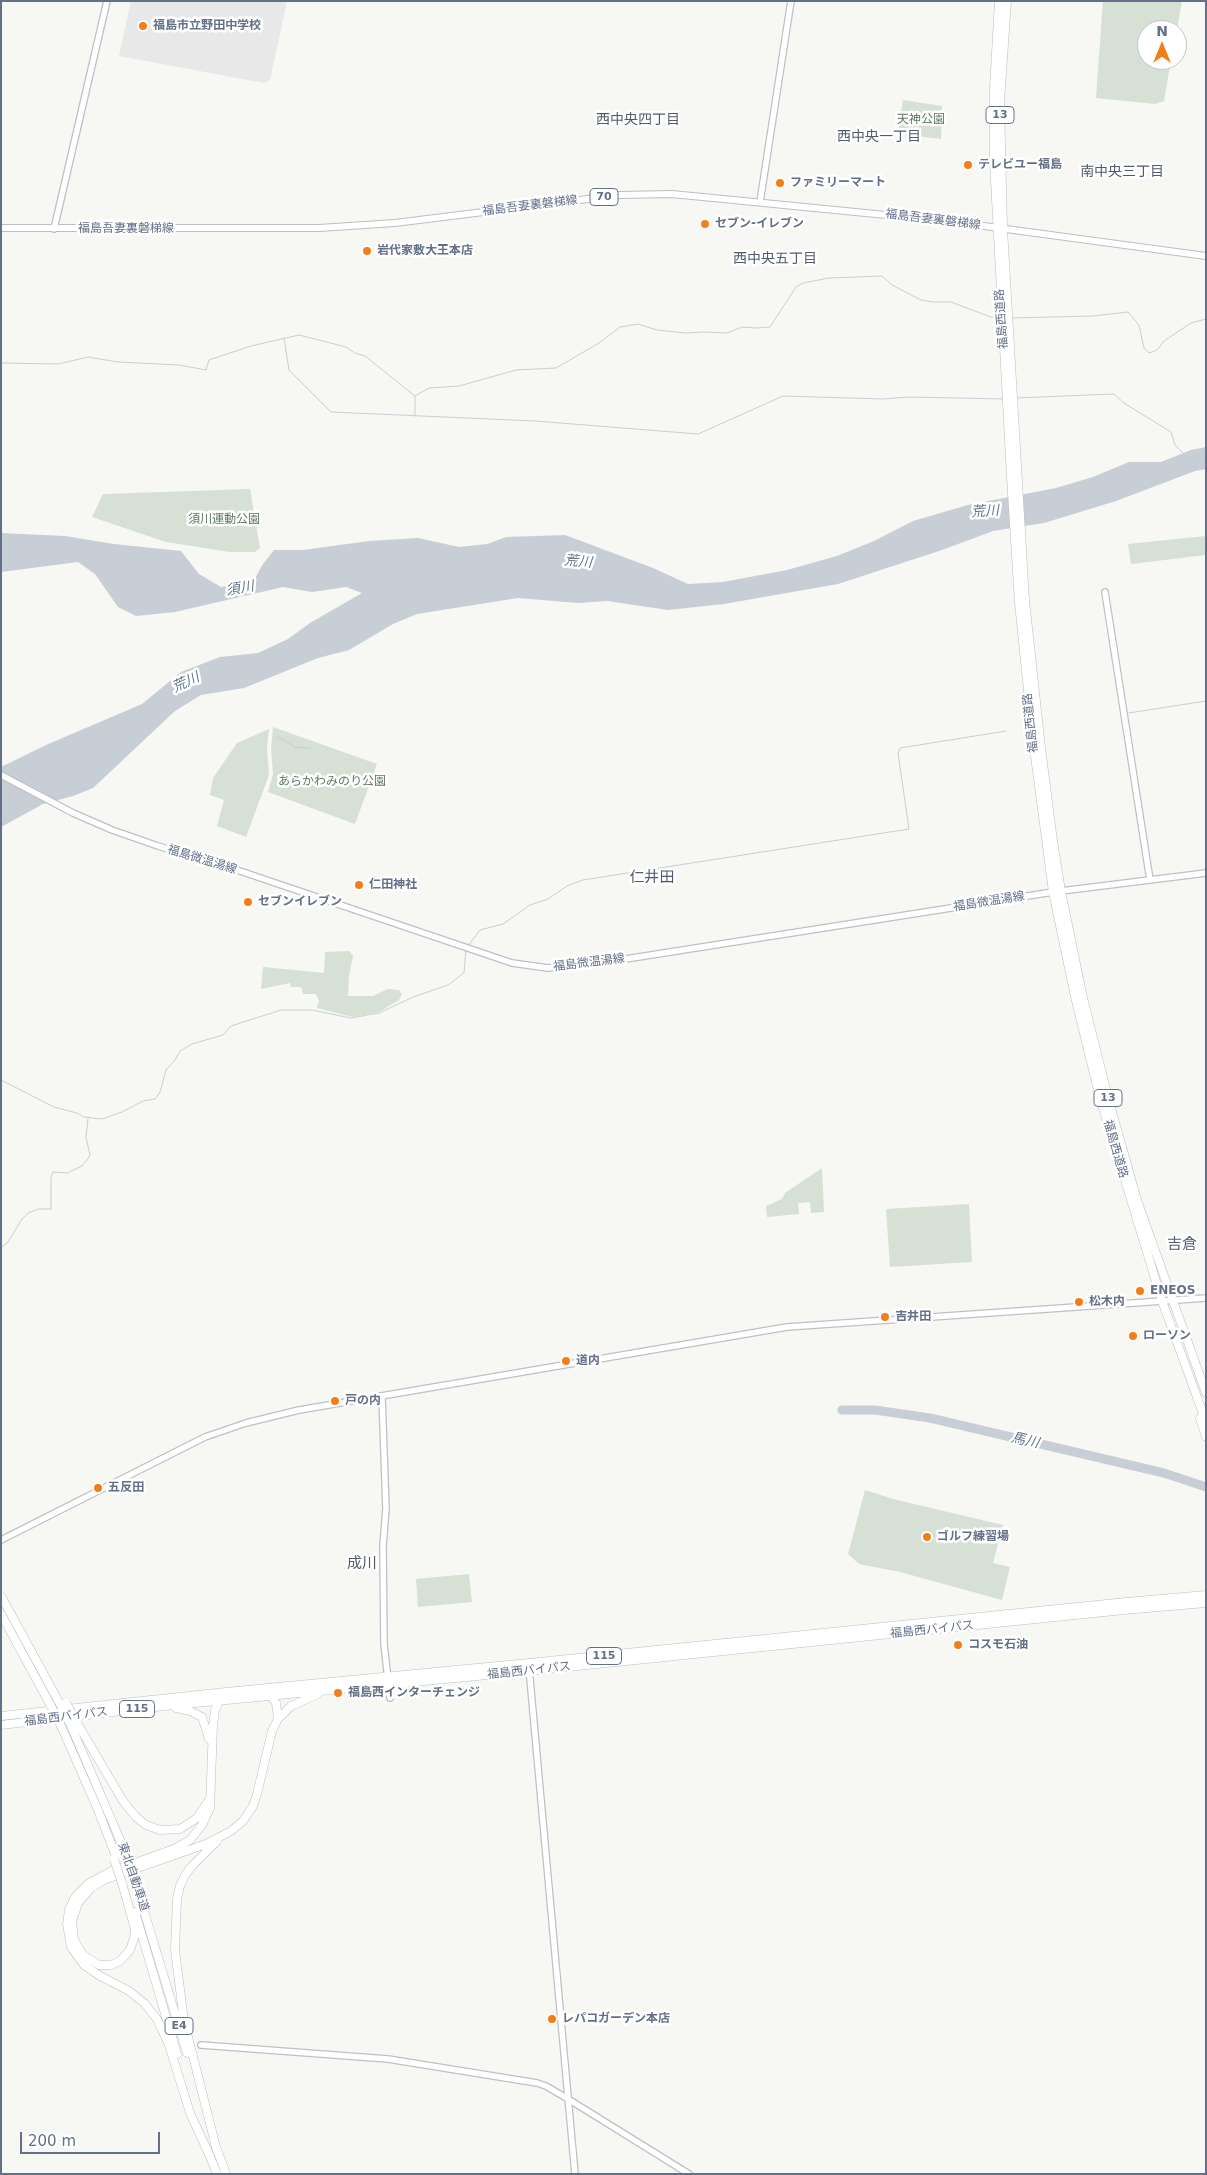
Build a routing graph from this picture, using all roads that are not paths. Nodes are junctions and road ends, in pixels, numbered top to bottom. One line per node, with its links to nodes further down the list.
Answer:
1 (107, 1): 7 (street)
2 (791, 1): 5 (street)
3 (1000, 1): 8 (highway, 福島西道路 / 13)
4 (1007, 1): 8 (highway, 福島西道路 / 13)
5 (760, 202): 7 (main road, 福島吾妻裏磐梯線 / 70); 8 (main road, 福島吾妻裏磐梯線 / 70)
6 (1, 228): 7 (main road, 福島吾妻裏磐梯線 / 70)
7 (54, 229)
8 (999, 229): 9 (main road, 福島吾妻裏磐梯線 / 70); 14 (highway, 福島西道路 / 13)
9 (1206, 256)
10 (1105, 592): 13 (street)
11 (1, 776): 14 (street, 福島微温湯線)
12 (1206, 873): 13 (street, 福島微温湯線)
13 (1150, 880): 14 (street, 福島微温湯線)
14 (1057, 891): 16 (highway, 福島西道路 / 13); 17 (highway, 福島西道路 / 13)
15 (1206, 1298): 16 (street)
16 (1173, 1300): 17 (street); 18 (highway, 福島西道路 / 13)
17 (1162, 1302): 19 (street); 20 (highway, 福島西道路 / 13)
18 (1206, 1393)
19 (382, 1397): 23 (street); 29 (street)
20 (1198, 1399): 21 (highway, 福島西道路 / 13); 22 (highway)
21 (1206, 1422)
22 (1206, 1437)
23 (1, 1540)
24 (1206, 1595): 28 (highway, 福島西バイパス / 115)
25 (1, 1596): 39 (highway, bridge)
26 (1206, 1603): 28 (highway, 福島西バイパス / 115)
27 (1, 1614): 44 (highway, 東北自動車道 / E4, bridge)
28 (529, 1667): 29 (highway, 福島西バイパス / 115); 46 (street)
29 (388, 1681): 30 (highway, 福島西バイパス / 115); 31 (highway, 福島西バイパス / 115); 34 (street)
30 (262, 1688): 32 (highway, 福島西バイパス / 115); 33 (highway)
31 (337, 1689): 33 (highway, 福島西バイパス / 115); 38 (highway)
32 (226, 1692): 35 (highway); 37 (highway, 福島西バイパス / 115)
33 (272, 1696): 35 (highway, 福島西バイパス / 115); 38 (highway)
34 (390, 1698)
35 (217, 1702): 36 (highway, 福島西バイパス / 115); 41 (highway)
36 (164, 1706): 40 (highway, 福島西バイパス / 115); 41 (highway)
37 (1, 1716)
38 (278, 1718): 43 (highway)
39 (74, 1724): 42 (highway); 47 (highway, 東北自動車道 / E4, bridge)
40 (1, 1725)
41 (211, 1748): 42 (highway)
42 (210, 1799): 48 (highway)
43 (222, 1836): 44 (highway); 47 (highway)
44 (124, 1882): 48 (highway, 東北自動車道 / E4)
45 (201, 2045): 46 (street)
46 (568, 2099): 51 (street); 52 (street)
47 (217, 2151): 50 (highway, 東北自動車道 / E4)
48 (208, 2152): 49 (highway, 東北自動車道 / E4)
49 (217, 2174)
50 (226, 2174)
51 (575, 2174)
52 (689, 2174)

